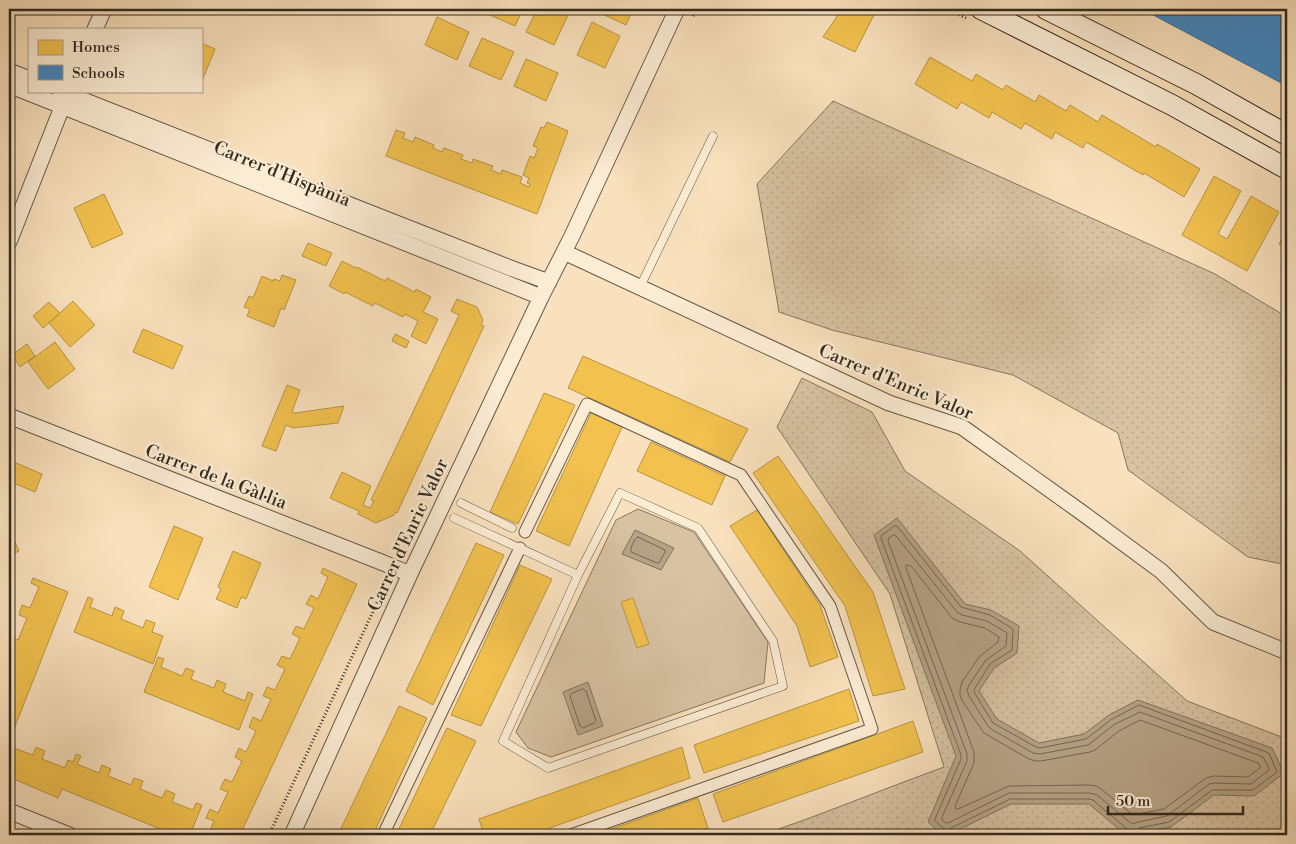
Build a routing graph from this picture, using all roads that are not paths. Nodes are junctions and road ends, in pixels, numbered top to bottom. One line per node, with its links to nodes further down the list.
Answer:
1 (104, 9): 5 (street)
2 (677, 9): 16 (street, Carrer d'Enric Valor)
3 (980, 9): 14 (main road)
4 (1046, 9): 12 (main road)
5 (95, 28)
6 (9, 71): 7 (street)
7 (28, 79)
8 (9, 85): 9 (street, Carrer d'Hispània)
9 (28, 89)
10 (44, 92): 11 (street, Carrer d'Hispània)
11 (64, 96): 15 (street); 17 (street, Carrer d'Hispània); 19 (street, Carrer d'Hispània)
12 (1287, 135)
13 (713, 136): 18 (lane)
14 (1287, 169)
15 (9, 242)
16 (564, 252): 17 (street, Carrer d'Enric Valor); 18 (street, Carrer d'Enric Valor)
17 (549, 282): 19 (street, Carrer d'Enric Valor)
18 (640, 287): 28 (street, Carrer d'Enric Valor)
19 (541, 297): 26 (street, Carrer d'Enric Valor)
20 (9, 416): 26 (street, Carrer de la Gàl·lia)
21 (461, 504): 23 (lane)
22 (454, 518): 25 (lane)
23 (512, 528)
24 (525, 532): 33 (street)
25 (520, 548): 27 (lane); 32 (street)
26 (410, 574): 31 (street, Carrer d'Enric Valor)
27 (578, 575): 27 (lane)
28 (1287, 652)
29 (9, 811): 30 (street)
30 (69, 835)
31 (292, 835)
32 (383, 835)
33 (570, 835)

